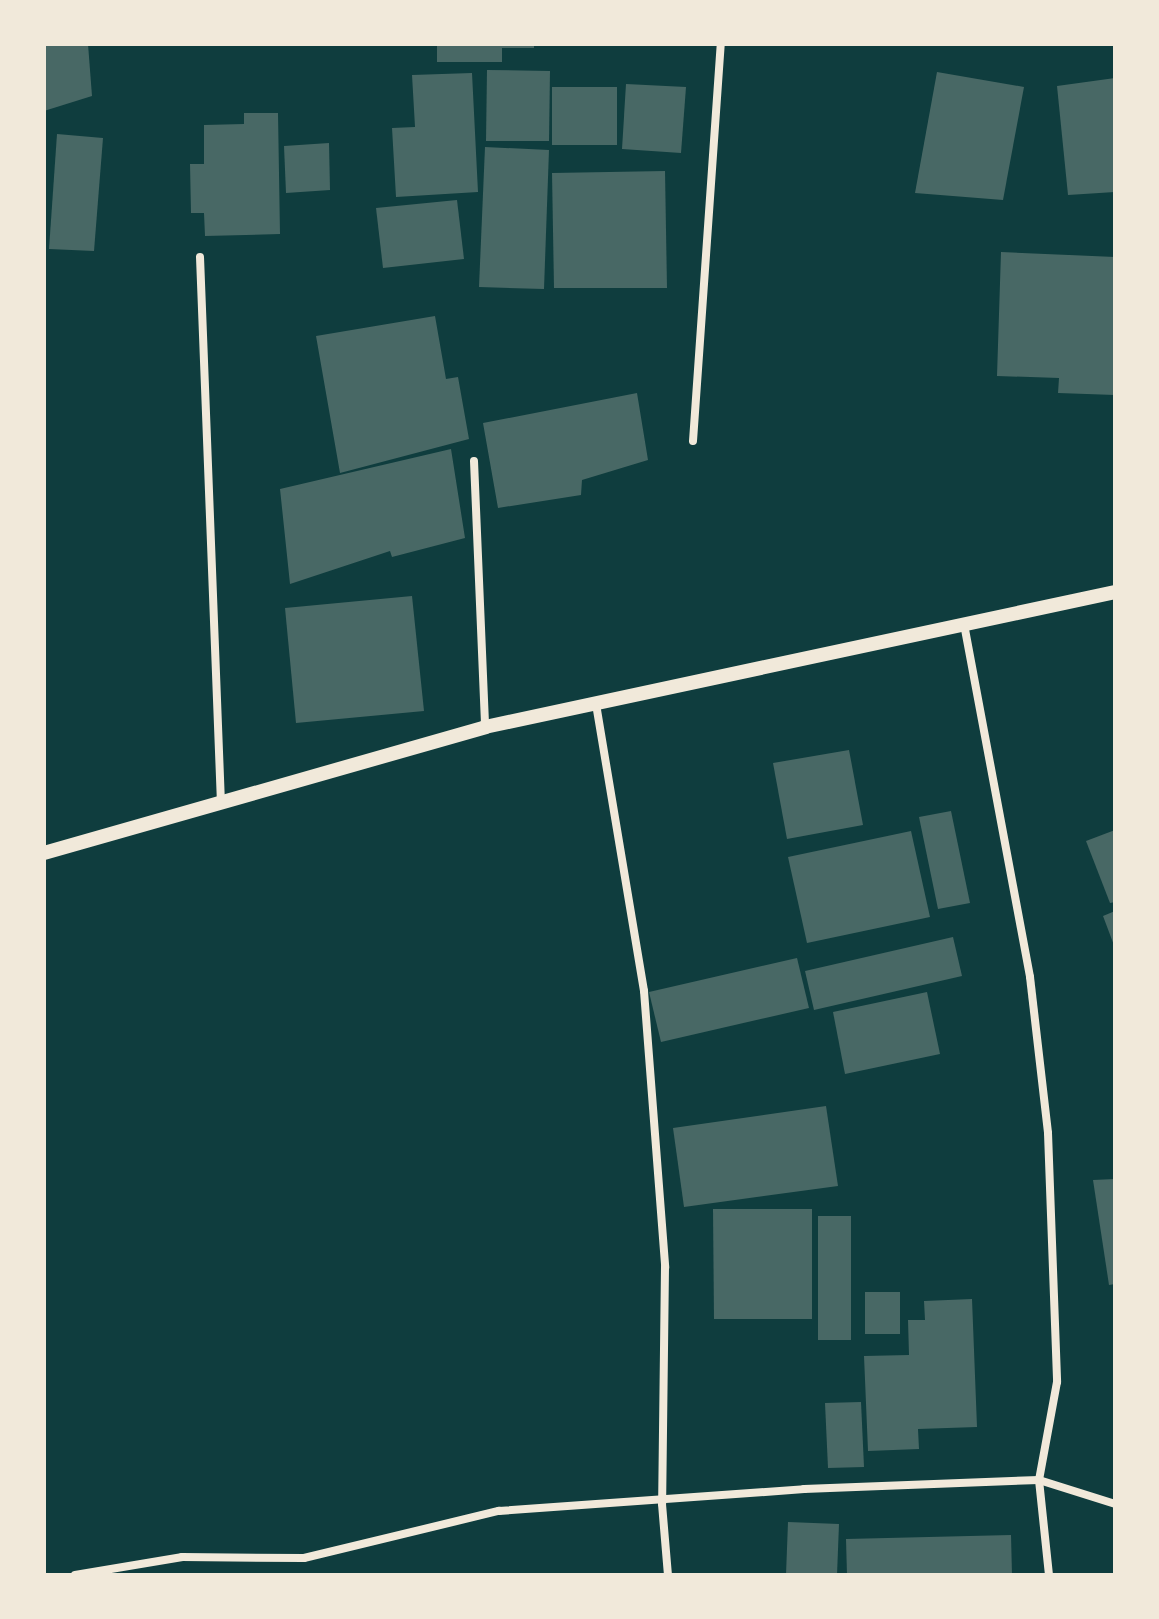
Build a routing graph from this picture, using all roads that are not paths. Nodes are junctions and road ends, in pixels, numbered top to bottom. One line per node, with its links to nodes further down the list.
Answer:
1 (721, 44): 3 (street)
2 (200, 257): 9 (street)
3 (693, 441)
4 (474, 461): 8 (street)
5 (1115, 592): 6 (street)
6 (964, 623): 7 (street); 11 (street)
7 (596, 704): 8 (street); 12 (street)
8 (485, 727): 9 (street)
9 (221, 804): 10 (street)
10 (44, 853)
11 (1039, 1480): 12 (street); 13 (street); 16 (street)
12 (662, 1504): 14 (street); 15 (street)
13 (1115, 1504)
14 (75, 1575)
15 (668, 1575)
16 (1049, 1575)

